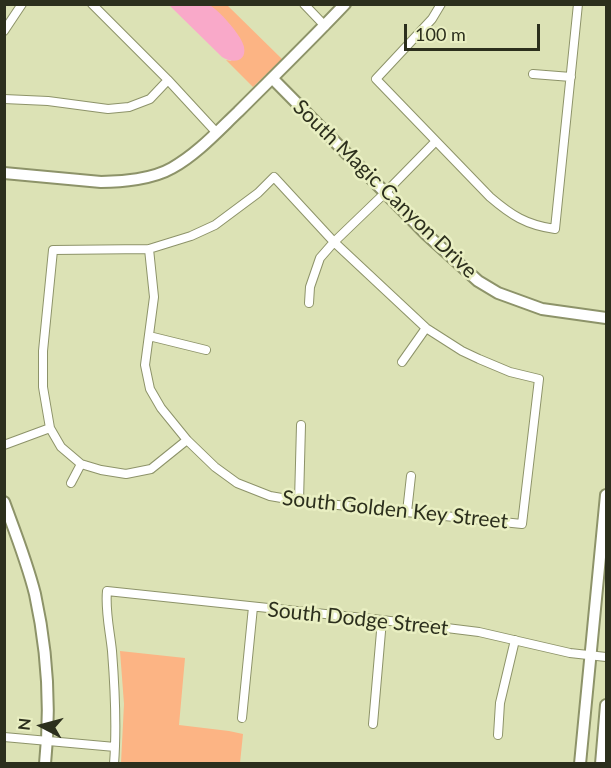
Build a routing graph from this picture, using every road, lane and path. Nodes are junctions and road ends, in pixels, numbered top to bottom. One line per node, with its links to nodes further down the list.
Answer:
1 (22, 4): 8 (street)
2 (92, 4): 12 (street)
3 (304, 4): 7 (street)
4 (345, 4): 7 (street)
5 (441, 4): 15 (street)
6 (578, 4): 10 (street)
7 (325, 26): 11 (street)
8 (4, 31)
9 (533, 74): 10 (street)
10 (571, 77): 15 (street)
11 (272, 78): 14 (street); 17 (street, South Magic Canyon Drive)
12 (168, 81): 13 (street); 14 (street)
13 (4, 99)
14 (216, 132): 16 (street)
15 (435, 141): 17 (street)
16 (4, 173)
17 (387, 192): 18 (street); 21 (street, South Magic Canyon Drive)
18 (334, 242): 19 (street); 20 (street); 22 (street)
19 (149, 249): 23 (street, South Golden Key Street); 27 (street)
20 (309, 303)
21 (606, 318)
22 (426, 328): 25 (street); 36 (street, South Golden Key Street)
23 (149, 336): 24 (street); 28 (street, South Golden Key Street)
24 (206, 350)
25 (402, 362)
26 (301, 425): 34 (street)
27 (50, 428): 29 (street); 30 (street)
28 (187, 440): 30 (street); 34 (street, South Golden Key Street)
29 (4, 445)
30 (81, 464): 32 (street)
31 (411, 476): 36 (street)
32 (71, 483)
33 (606, 495): 37 (street)
34 (299, 501): 36 (street, South Golden Key Street)
35 (4, 502): 48 (street)
36 (407, 512)
37 (602, 584): 41 (street)
38 (254, 607): 39 (street, South Dodge Street); 44 (street); 49 (street, South Dodge Street)
39 (382, 620): 40 (street, South Dodge Street); 45 (street)
40 (515, 640): 41 (street, South Dodge Street); 46 (street)
41 (590, 655): 42 (street, South Dodge Street); 52 (street)
42 (606, 657)
43 (606, 705): 53 (street)
44 (242, 718)
45 (373, 724)
46 (498, 735)
47 (4, 737): 48 (street)
48 (47, 741): 49 (street); 50 (street)
49 (115, 747): 51 (street)
50 (45, 764)
51 (114, 764)
52 (580, 764)
53 (601, 764)

